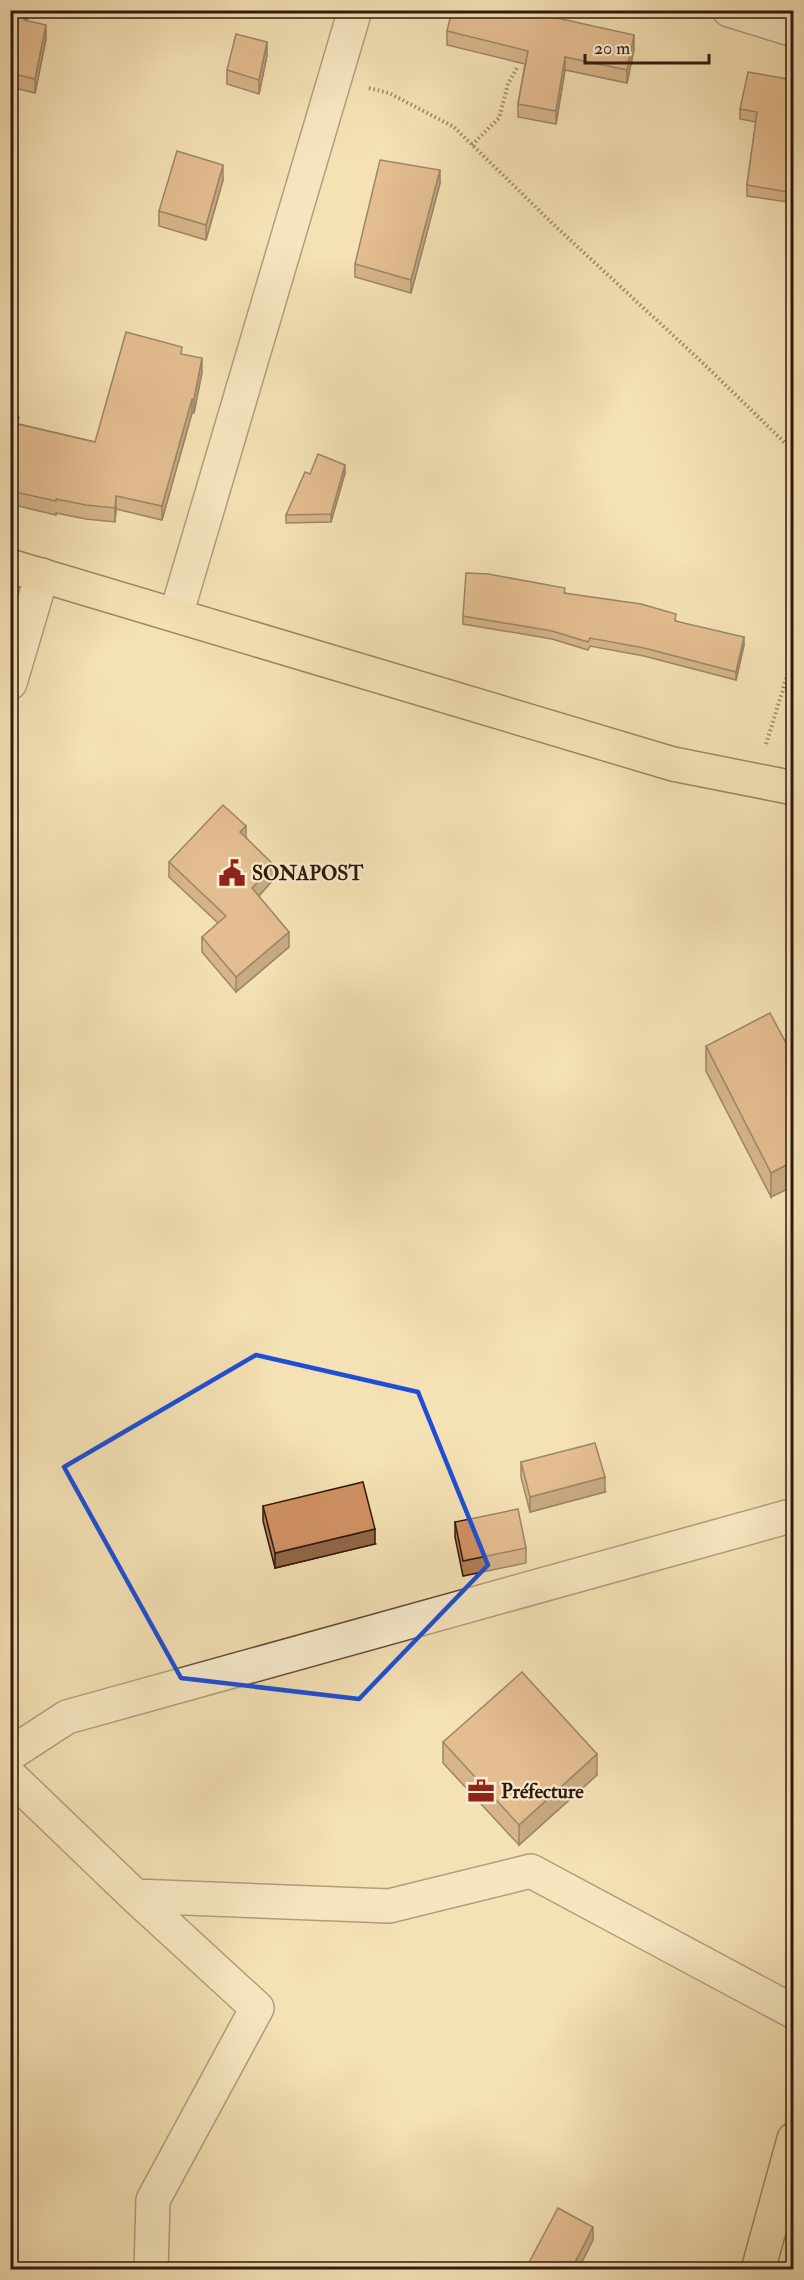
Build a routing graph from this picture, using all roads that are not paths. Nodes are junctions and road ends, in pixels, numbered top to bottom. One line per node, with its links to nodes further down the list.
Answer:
1 (355, 10): 6 (street)
2 (729, 10): 3 (street)
3 (794, 30)
4 (10, 566): 5 (main road)
5 (42, 575): 6 (main road); 7 (street)
6 (176, 615): 8 (main road)
7 (10, 682)
8 (794, 788)
9 (794, 1515): 10 (street)
10 (10, 1754)
11 (10, 1776): 12 (street)
12 (135, 1896): 13 (street); 16 (street)
13 (794, 2012)
14 (794, 2139): 15 (main road)
15 (786, 2200): 17 (main road)
16 (151, 2270)
17 (758, 2270)

